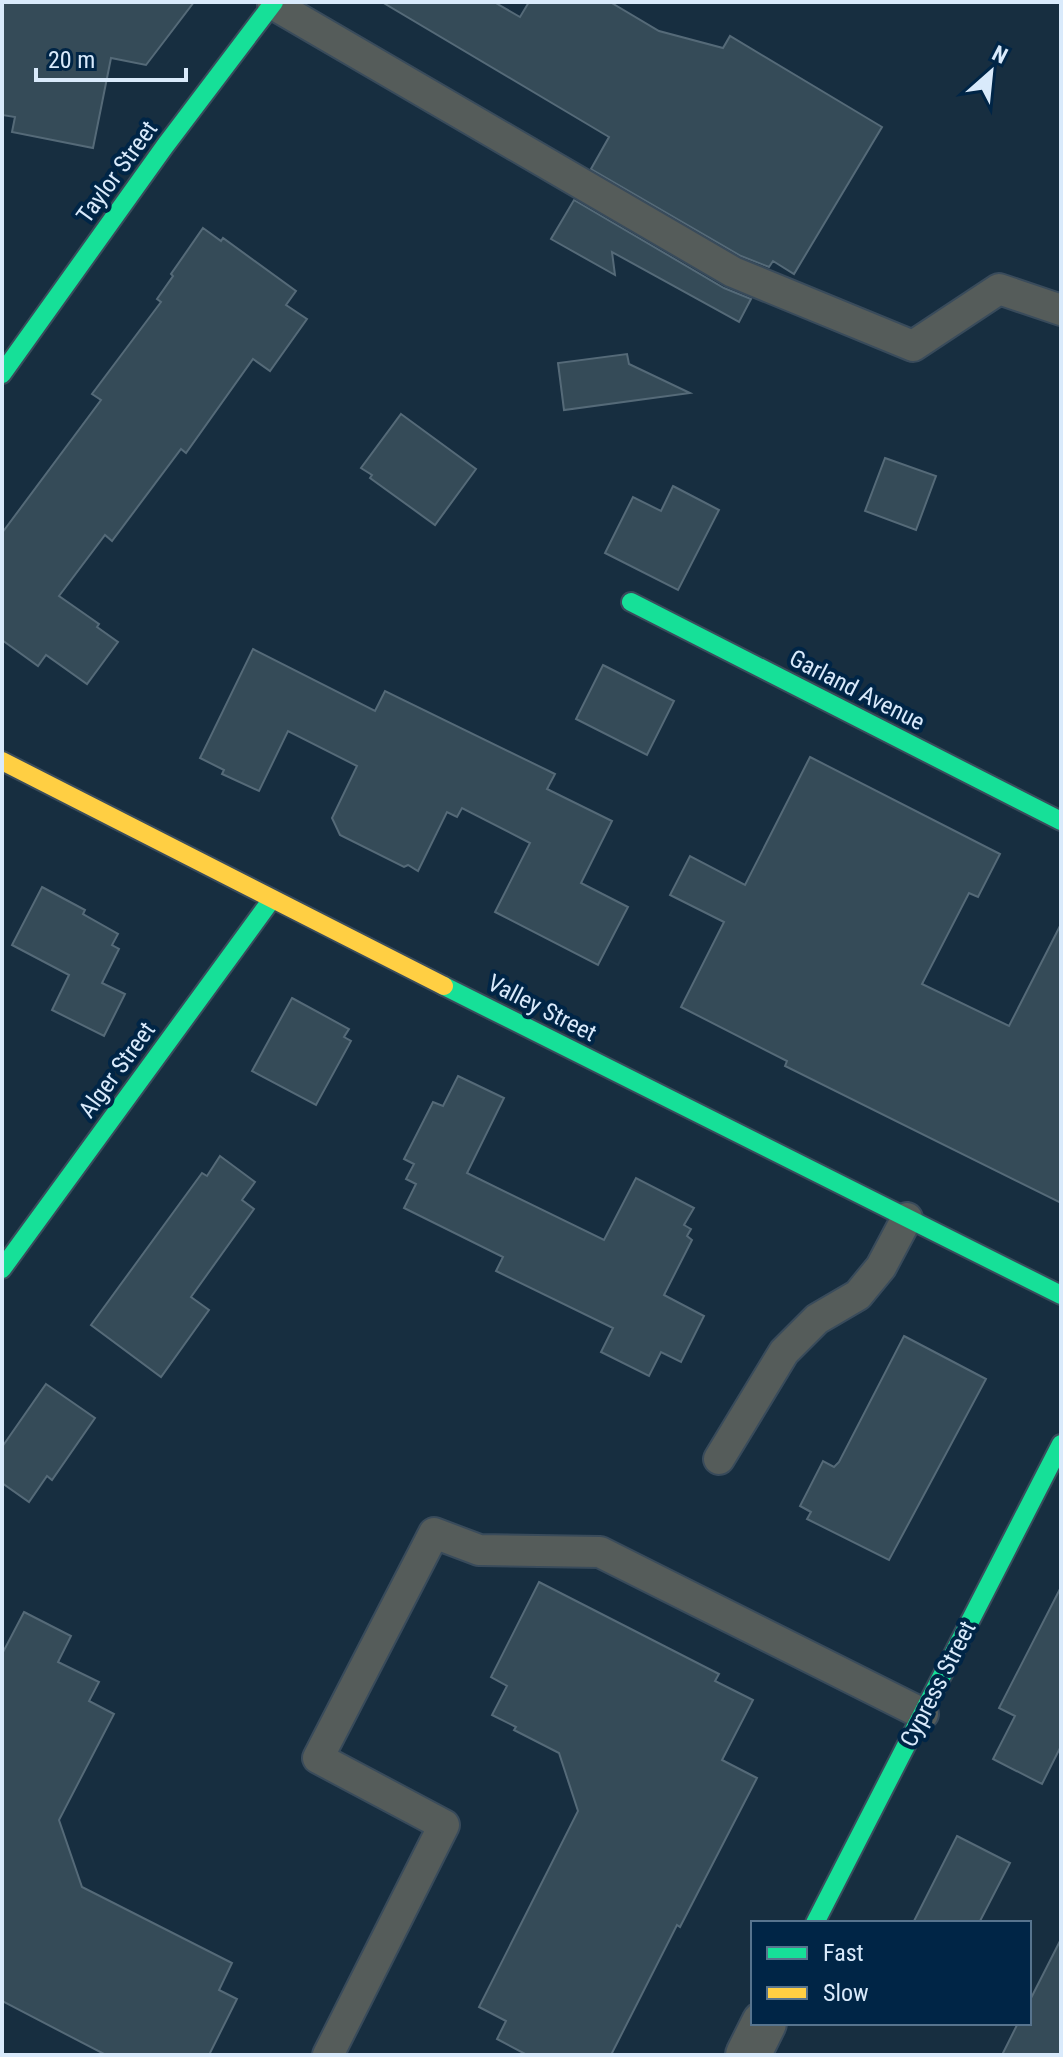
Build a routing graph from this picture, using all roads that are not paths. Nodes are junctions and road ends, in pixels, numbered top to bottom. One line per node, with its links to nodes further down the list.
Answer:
1 (273, 3): 2 (lane); 3 (street, Taylor Street)
2 (1061, 310)
3 (5, 365)
4 (631, 602): 6 (street, Garland Avenue)
5 (2, 761): 7 (street, Valley Street)
6 (1061, 821)
7 (272, 899): 8 (street, Valley Street); 9 (street, Alger Street)
8 (907, 1218): 10 (street, Valley Street); 12 (lane)
9 (2, 1269)
10 (1061, 1295)
11 (1061, 1444): 13 (street, Cypress Street)
12 (719, 1459)
13 (923, 1714): 14 (street, Cypress Street); 16 (lane)
14 (816, 1921)
15 (763, 2025): 17 (street)
16 (328, 2055)
17 (748, 2055)

